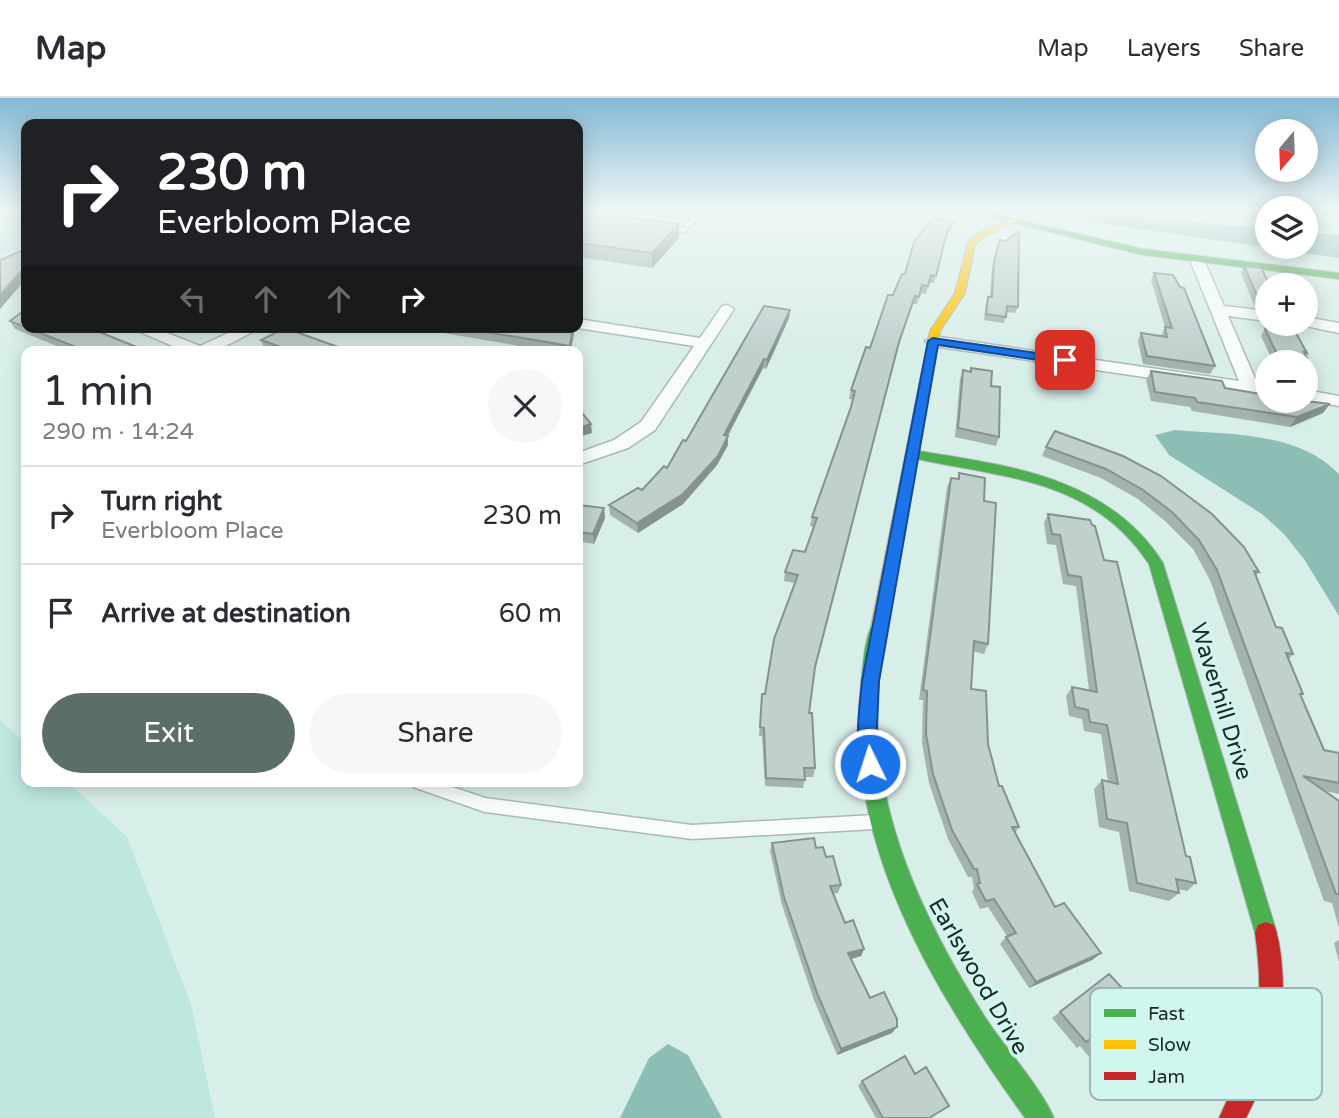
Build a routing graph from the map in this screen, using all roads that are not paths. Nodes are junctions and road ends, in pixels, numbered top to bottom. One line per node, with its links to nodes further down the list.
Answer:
1 (968, 258): 13 (street, Earlswood Drive)
2 (1182, 258): 3 (street)
3 (1196, 260): 4 (street); 6 (street)
4 (1339, 276)
5 (727, 309): 14 (street)
6 (1216, 310): 7 (street); 17 (street)
7 (1255, 315)
8 (583, 324): 14 (street)
9 (1318, 324): 10 (street)
10 (1339, 328)
11 (152, 333): 15 (street)
12 (241, 333): 16 (street)
13 (933, 341): 17 (street); 21 (street, Earlswood Drive)
14 (704, 343): 22 (street)
15 (186, 346)
16 (214, 346)
17 (1250, 387): 18 (street)
18 (1255, 388)
19 (1318, 397): 20 (street)
20 (1339, 401)
21 (912, 454): 24 (street, Earlswood Drive); 25 (street, Waverhill Drive)
22 (583, 457)
23 (433, 787): 24 (lane)
24 (882, 822): 27 (street, Earlswood Drive)
25 (1272, 988)
26 (1241, 1100): 28 (street, Waverhill Drive)
27 (1041, 1118)
28 (1232, 1118)

